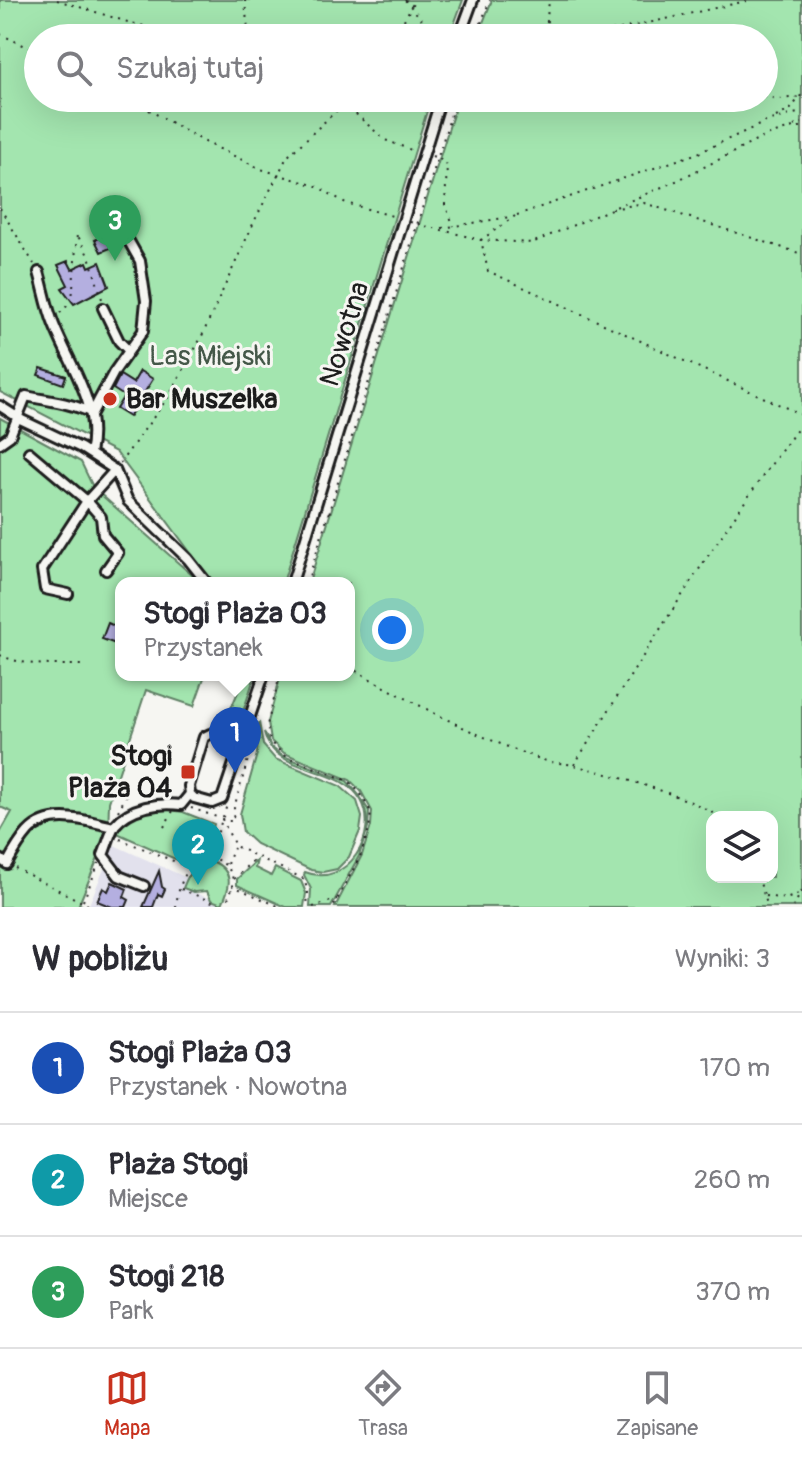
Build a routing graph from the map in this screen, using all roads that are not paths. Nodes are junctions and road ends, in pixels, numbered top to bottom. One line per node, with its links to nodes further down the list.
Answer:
1 (473, 0): 2 (street)
2 (464, 24)
3 (436, 112): 18 (street, Nowotna)
4 (127, 238): 7 (street)
5 (39, 272): 9 (street)
6 (103, 308): 7 (street)
7 (128, 350): 9 (street)
8 (0, 406): 10 (street)
9 (92, 413): 10 (street); 12 (street)
10 (18, 416): 11 (street); 12 (street)
11 (0, 443)
12 (85, 451): 14 (street)
13 (29, 452): 15 (street)
14 (115, 470): 15 (street); 17 (street)
15 (87, 501): 16 (street); 19 (street)
16 (106, 570)
17 (202, 577)
18 (294, 577)
19 (68, 594)
20 (262, 681): 21 (street)
21 (245, 726): 22 (street); 22 (street)
22 (190, 794): 23 (street)
23 (114, 829): 24 (street); 25 (street)
24 (3, 862)
25 (144, 886)

